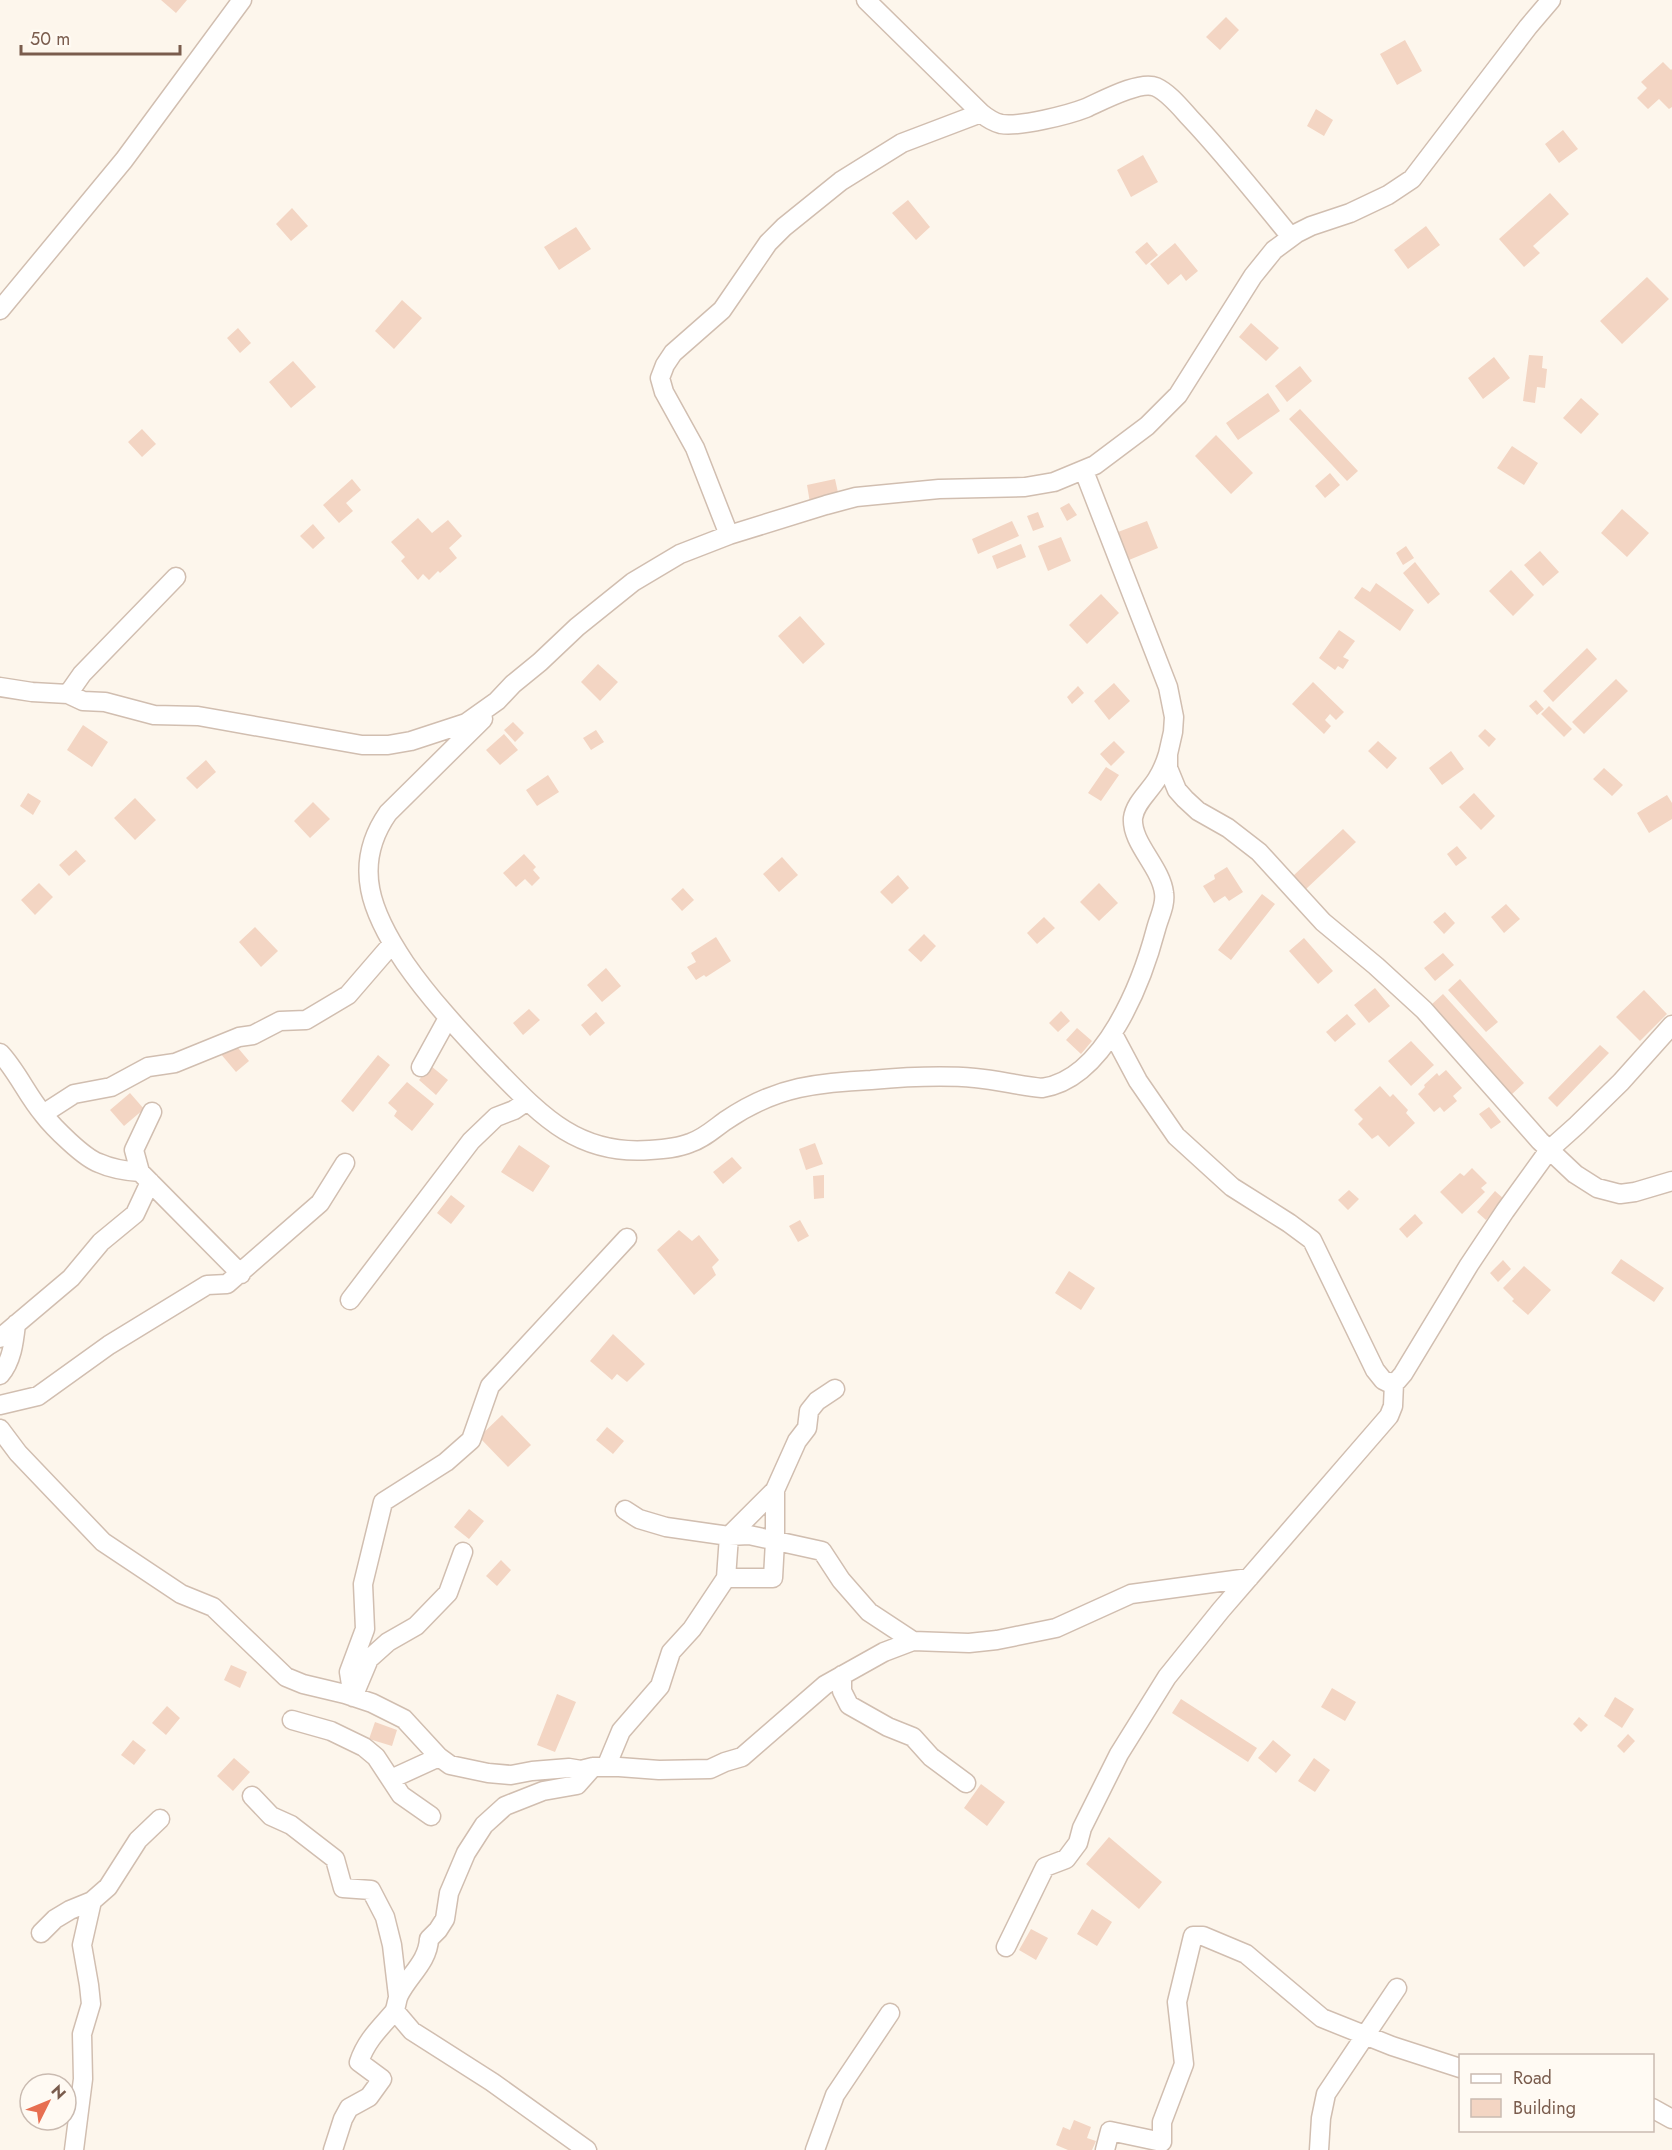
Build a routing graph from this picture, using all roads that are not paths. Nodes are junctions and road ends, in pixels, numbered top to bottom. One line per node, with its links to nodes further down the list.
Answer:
1 (242, 0): 6 (street)
2 (866, 0): 4 (street)
3 (1551, 0): 5 (street)
4 (981, 113): 5 (street); 8 (street)
5 (1291, 237): 7 (street)
6 (0, 310)
7 (1084, 471): 8 (street); 13 (street)
8 (729, 535): 12 (street)
9 (176, 577): 11 (street)
10 (0, 687): 11 (street)
11 (68, 694): 12 (street)
12 (497, 702): 14 (street)
13 (1168, 754): 17 (street); 23 (street)
14 (392, 944): 15 (street); 22 (street)
15 (448, 1018): 19 (street); 20 (street)
16 (1672, 1025): 23 (street)
17 (1113, 1034): 20 (street); 33 (street)
18 (0, 1053): 22 (street)
19 (421, 1067)
20 (527, 1101): 29 (street)
21 (152, 1112): 25 (street)
22 (43, 1114): 25 (street)
23 (1549, 1150): 26 (street); 33 (street)
24 (345, 1163): 28 (street)
25 (145, 1177): 28 (street); 30 (street)
26 (1672, 1180)
27 (627, 1238): 48 (street)
28 (241, 1274): 35 (street)
29 (350, 1300)
30 (16, 1324): 31 (street); 32 (street)
31 (0, 1338)
32 (0, 1375)
33 (1394, 1383): 43 (street)
34 (835, 1389): 37 (street)
35 (0, 1405)
36 (1, 1431): 48 (street)
37 (775, 1490): 39 (street); 40 (street)
38 (626, 1510): 39 (street)
39 (729, 1536): 40 (street); 42 (street)
40 (776, 1541): 42 (street); 44 (street)
41 (463, 1552): 48 (street)
42 (726, 1578): 51 (street)
43 (1249, 1578): 45 (street); 59 (street)
44 (892, 1629): 45 (street); 46 (street)
45 (913, 1641): 46 (street)
46 (884, 1652): 47 (street)
47 (842, 1675): 51 (street); 53 (street)
48 (353, 1697): 50 (street)
49 (292, 1720): 52 (street)
50 (439, 1757): 51 (street); 52 (street)
51 (600, 1767): 61 (street)
52 (391, 1779): 55 (street)
53 (966, 1783)
54 (252, 1796): 61 (street)
55 (431, 1816)
56 (160, 1819): 57 (street)
57 (92, 1901): 58 (street); 67 (street)
58 (41, 1933)
59 (1006, 1947)
60 (1397, 1988): 63 (street)
61 (397, 2003): 68 (street); 69 (street)
62 (890, 2013): 70 (street)
63 (1365, 2035): 64 (street); 71 (street); 72 (street)
64 (1459, 2067)
65 (1654, 2109): 66 (street)
66 (1672, 2119)
67 (74, 2150)
68 (333, 2150)
69 (587, 2150)
70 (815, 2150)
71 (1105, 2150)
72 (1319, 2150)

